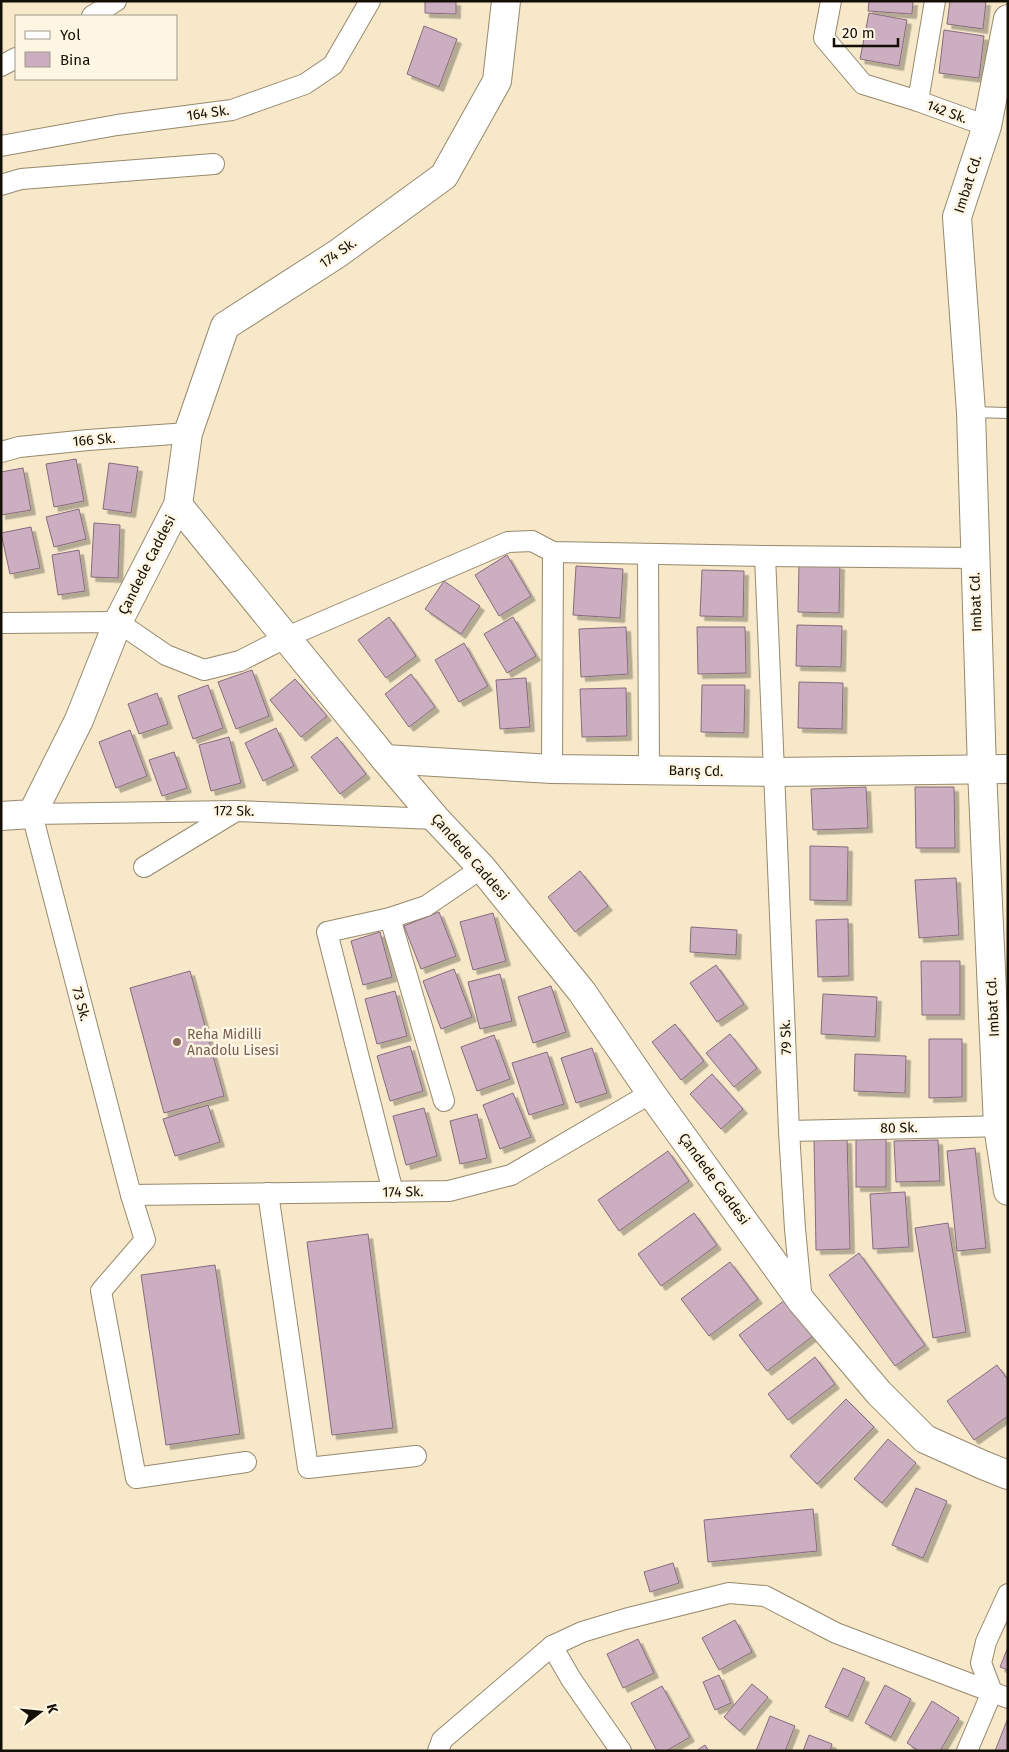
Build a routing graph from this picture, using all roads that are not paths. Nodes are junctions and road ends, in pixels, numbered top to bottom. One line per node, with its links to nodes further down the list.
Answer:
1 (116, 1): 6 (street)
2 (370, 1): 12 (street, 164 Sk.)
3 (506, 1): 17 (street, 174 Sk.)
4 (831, 1): 10 (street)
5 (935, 1): 10 (street, 142 Sk.)
6 (94, 15)
7 (1008, 19): 11 (street, Imbat Cd.)
8 (15, 59): 9 (street)
9 (1, 66)
10 (918, 101): 11 (street, 142 Sk.)
11 (987, 126): 15 (street, Imbat Cd.)
12 (1, 146)
13 (214, 164): 14 (street)
14 (1, 185)
15 (971, 412): 16 (lane); 23 (street, Imbat Cd.)
16 (1008, 413)
17 (188, 433): 18 (street, 166 Sk.); 19 (street, 174 Sk.)
18 (1, 452)
19 (178, 505): 24 (street, Çandede Caddesi); 26 (street, Çandede Caddesi)
20 (553, 552): 21 (street); 26 (street); 28 (street)
21 (648, 554): 22 (street); 29 (street)
22 (765, 556): 23 (street); 31 (street, 79 Sk.)
23 (975, 558): 30 (street, Imbat Cd.)
24 (118, 622): 25 (street); 26 (street); 33 (street, Çandede Caddesi)
25 (1, 624)
26 (287, 637): 27 (street, Çandede Caddesi)
27 (385, 759): 28 (street, Barış Cd.); 35 (street, Çandede Caddesi)
28 (552, 769): 29 (street, Barış Cd.)
29 (649, 770): 31 (street, Barış Cd.)
30 (995, 770): 31 (street, Barış Cd.); 41 (street, Imbat Cd.)
31 (775, 772): 42 (street, 79 Sk.)
32 (236, 811): 33 (street, 172 Sk.); 35 (street, 172 Sk.); 36 (street)
33 (32, 814): 34 (street); 46 (street, 73 Sk.)
34 (1, 816)
35 (436, 819): 37 (street, Çandede Caddesi)
36 (144, 867)
37 (482, 868): 38 (street); 39 (street, Çandede Caddesi)
38 (390, 918): 40 (street); 44 (street)
39 (651, 1093): 44 (street, 174 Sk.); 47 (street, Çandede Caddesi)
40 (444, 1101)
41 (1003, 1126): 42 (street, 80 Sk.); 43 (street, Imbat Cd.)
42 (790, 1131): 47 (street, 79 Sk.)
43 (1008, 1191)
44 (393, 1192): 45 (street, 174 Sk.)
45 (268, 1193): 46 (street, 174 Sk.); 48 (street)
46 (131, 1195): 49 (street, 73 Sk.)
47 (802, 1302): 50 (street, Çandede Caddesi)
48 (416, 1456)
49 (246, 1462)
50 (1008, 1475)
51 (1008, 1594): 53 (street)
52 (552, 1646): 53 (street); 54 (street); 55 (street)
53 (1000, 1695): 56 (street)
54 (438, 1751)
55 (621, 1751)
56 (967, 1751)

